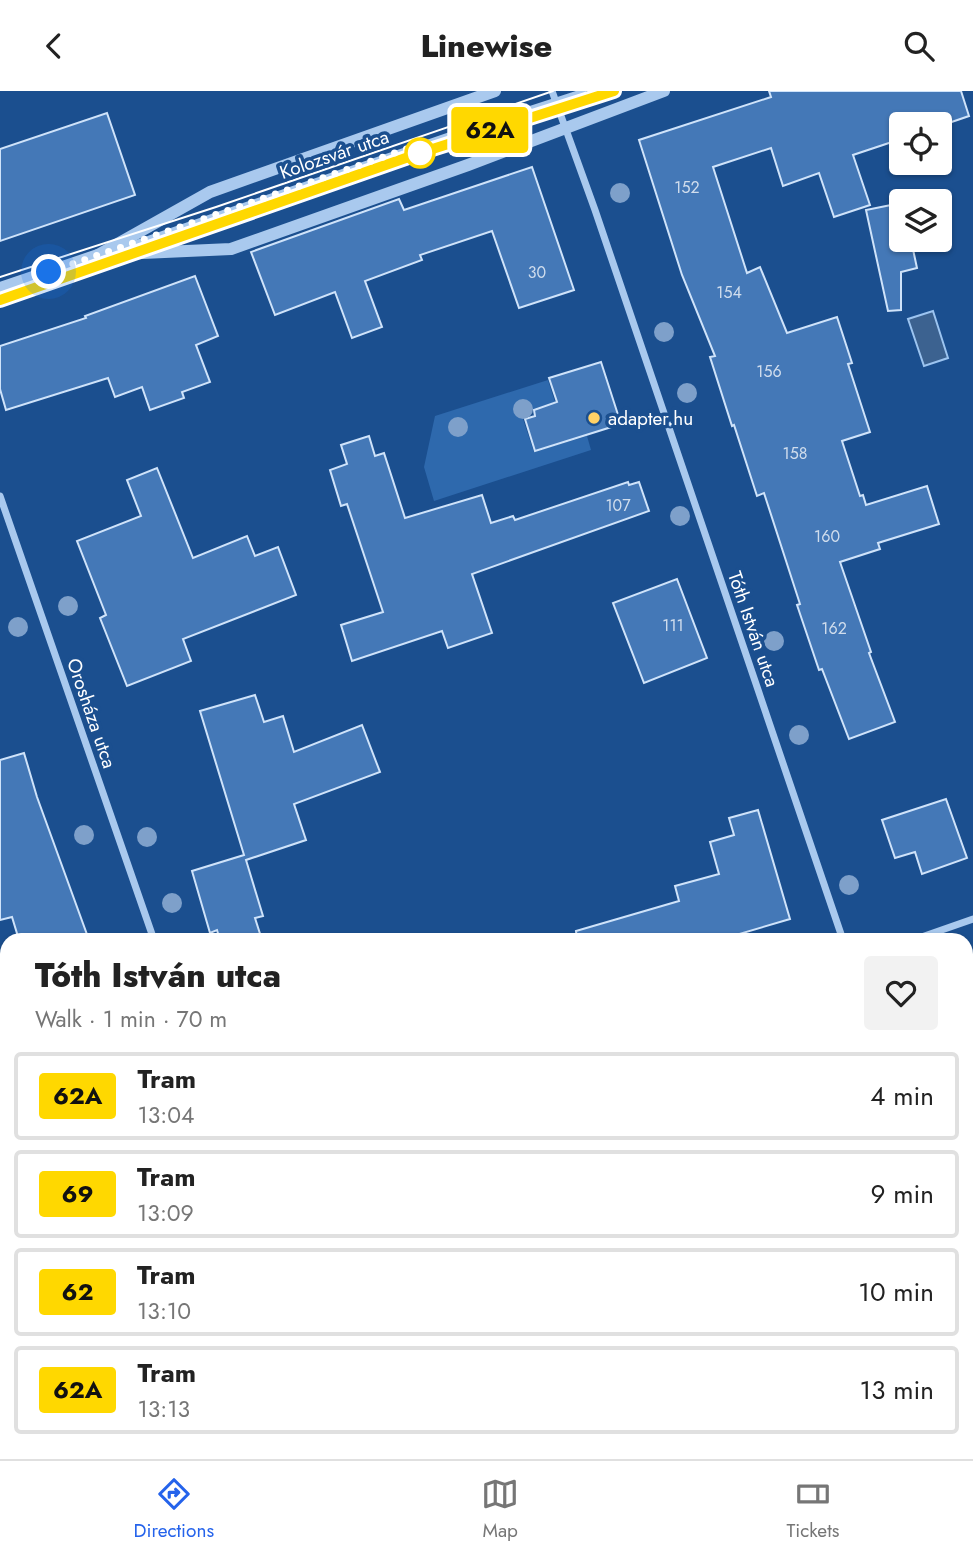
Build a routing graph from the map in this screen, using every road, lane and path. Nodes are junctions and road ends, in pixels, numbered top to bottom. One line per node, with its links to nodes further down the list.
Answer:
1 (495, 91): 7 (street, Kolozsvár utca)
2 (552, 91): 5 (street, Tóth István utca)
3 (584, 91): 5 (lane, Kolozsvár utca)
4 (664, 91): 6 (street, Kolozsvár utca)
5 (555, 100): 6 (street, Tóth István utca); 7 (lane, Kolozsvár utca)
6 (565, 128): 7 (street, Kolozsvár utca); 12 (street, Tóth István utca)
7 (98, 255): 8 (street, Kolozsvár utca)
8 (0, 288)
9 (0, 496): 11 (street, Orosháza utca)
10 (973, 919): 13 (street)
11 (152, 933)
12 (841, 933)
13 (933, 933)

